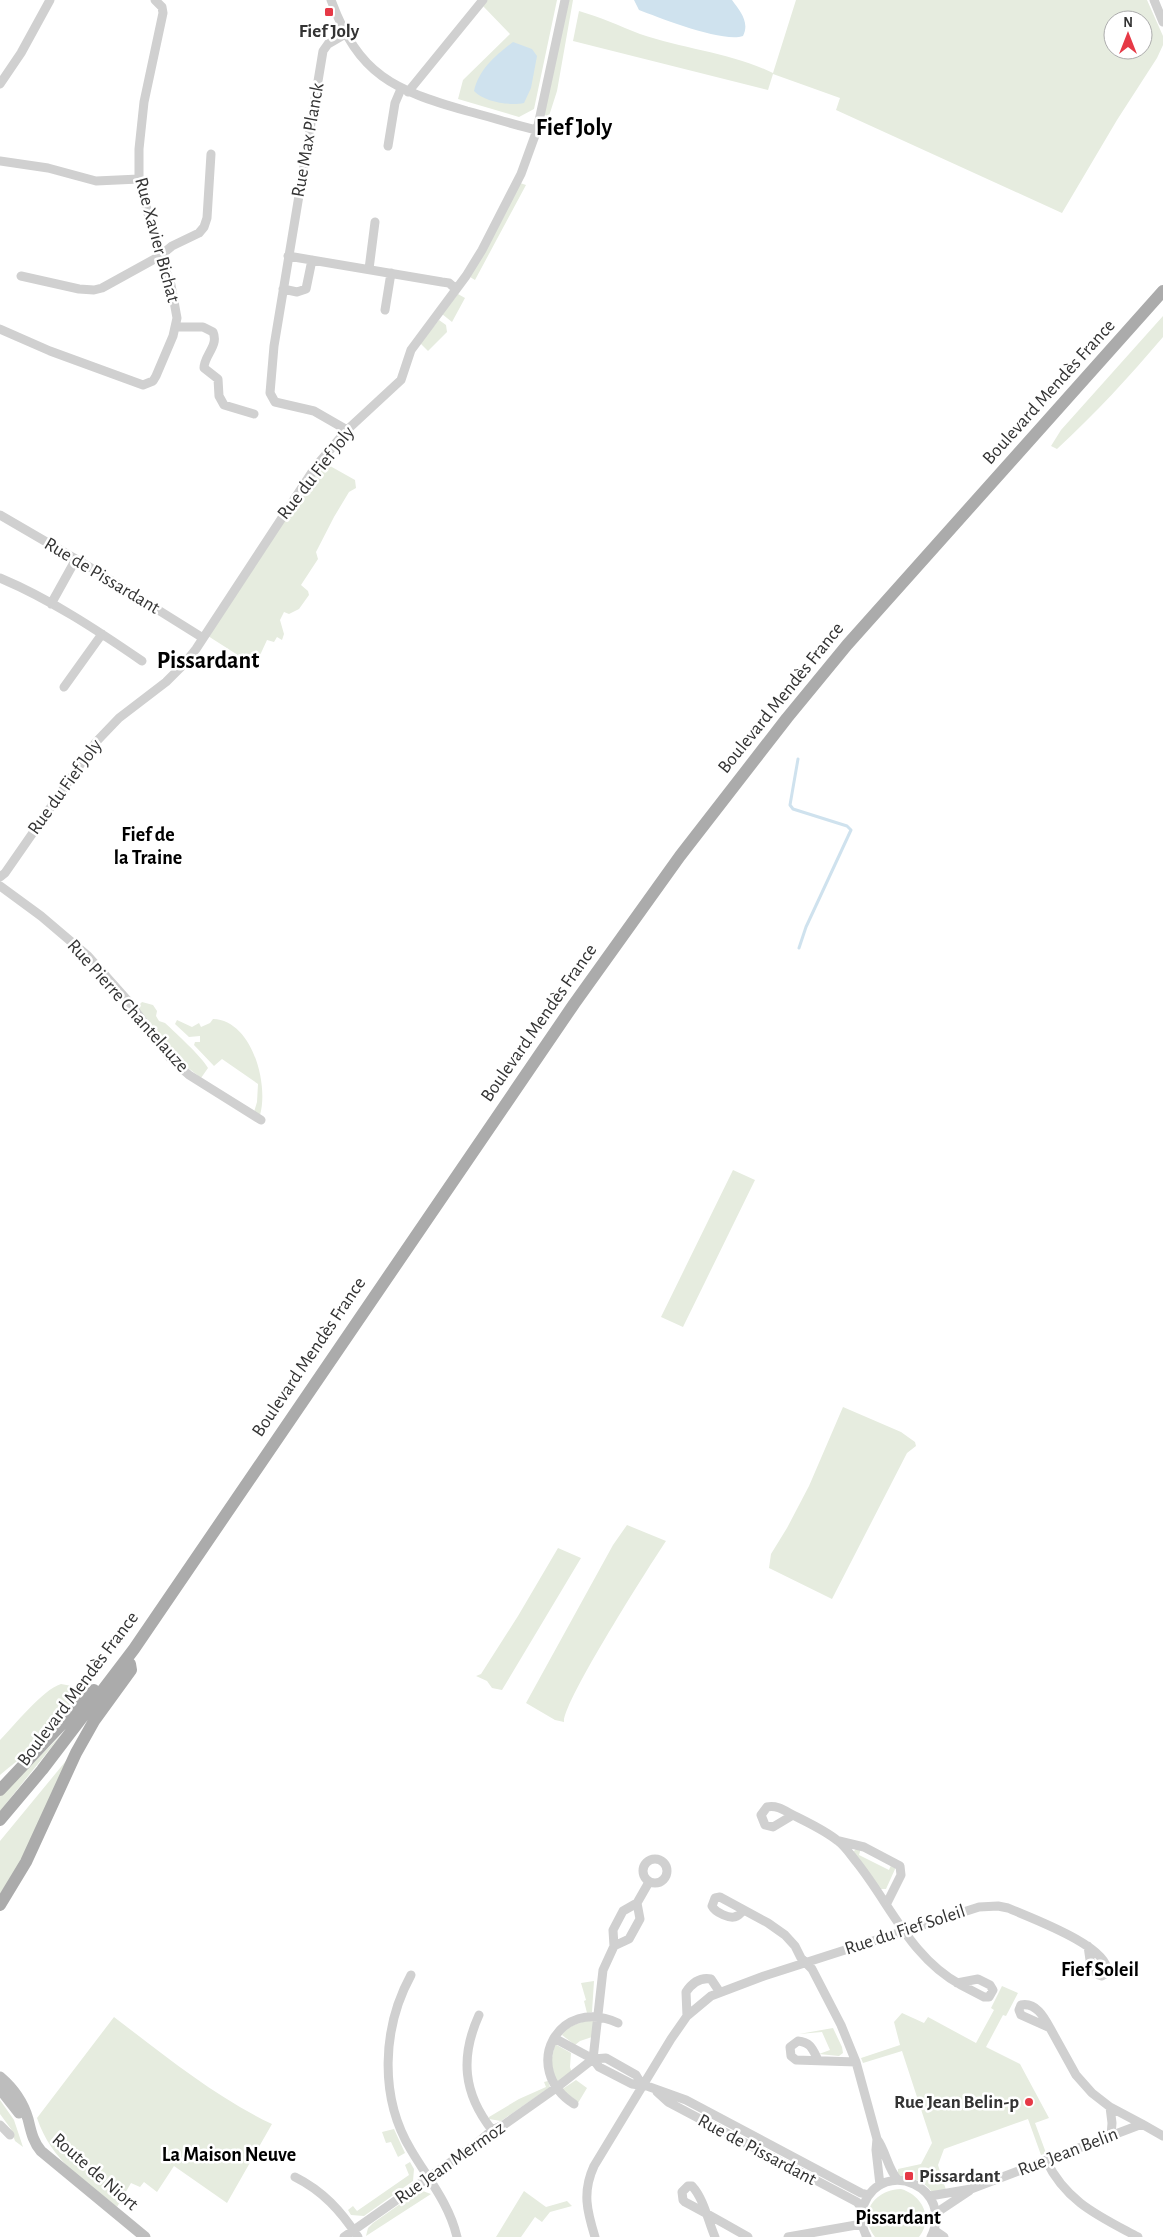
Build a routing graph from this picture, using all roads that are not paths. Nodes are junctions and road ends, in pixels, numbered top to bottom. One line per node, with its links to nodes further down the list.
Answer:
1 (50, 0): 9 (street)
2 (155, 0): 15 (street, Rue Xavier Bichat)
3 (331, 0): 8 (street)
4 (483, 0): 10 (street)
5 (565, 0): 11 (street, Rue du Fief Joly)
6 (1154, 0): 7 (street)
7 (1163, 22)
8 (344, 34): 10 (street); 18 (street, Rue Max Planck)
9 (0, 84)
10 (404, 90): 11 (street); 12 (street)
11 (537, 130): 24 (street, Rue du Fief Joly)
12 (388, 146)
13 (211, 154): 17 (street)
14 (0, 162): 15 (street)
15 (139, 179): 17 (street, Rue Xavier Bichat)
16 (375, 222): 20 (street)
17 (160, 256): 22 (street); 28 (street, Rue Xavier Bichat)
18 (288, 256): 19 (street); 23 (street, Rue Max Planck)
19 (312, 260): 20 (street); 23 (street)
20 (369, 270): 21 (street)
21 (391, 273): 24 (street); 27 (street)
22 (21, 276)
23 (283, 289): 31 (street, Rue Max Planck)
24 (456, 289): 31 (street, Rue du Fief Joly)
25 (1163, 291): 44 (main road, Boulevard Mendès France)
26 (1163, 302): 45 (main road, Boulevard Mendès France)
27 (385, 310)
28 (176, 327): 29 (street, Rue Xavier Bichat); 30 (street)
29 (0, 329)
30 (254, 414)
31 (347, 430): 38 (street, Rue du Fief Joly)
32 (0, 515): 33 (street, Rue de Pissardant)
33 (76, 559): 36 (street); 38 (street, Rue de Pissardant)
34 (2, 579): 35 (street); 36 (street)
35 (0, 589)
36 (51, 604): 37 (street)
37 (102, 634): 39 (street); 40 (street)
38 (203, 638): 41 (street, Rue du Fief Joly)
39 (142, 661)
40 (64, 688)
41 (0, 877)
42 (0, 886): 43 (street, Rue Pierre Chantelauze)
43 (261, 1120)
44 (145, 1633): 46 (main road); 48 (main road, Boulevard Mendès France)
45 (130, 1664): 49 (main road, Boulevard Mendès France); 54 (main road)
46 (0, 1790)
47 (793, 1815): 50 (street)
48 (0, 1820)
49 (0, 1828)
50 (839, 1841): 53 (street); 53 (street)
51 (649, 1882): 52 (street)
52 (637, 1903): 57 (street); 57 (street)
53 (887, 1903): 56 (street)
54 (0, 1905)
55 (743, 1910): 59 (street)
56 (903, 1930): 58 (street, Rue du Fief Soleil); 59 (street, Rue du Fief Soleil); 61 (street)
57 (614, 1946): 64 (street)
58 (1088, 1946)
59 (806, 1962): 62 (street, Rue du Fief Soleil); 71 (street)
60 (412, 1975): 88 (street)
61 (958, 1983)
62 (719, 1991): 65 (street, Rue du Fief Soleil); 65 (street)
63 (479, 2015): 81 (street)
64 (598, 2016): 66 (street); 68 (street); 69 (street)
65 (687, 2016): 73 (street, Rue du Fief Soleil)
66 (618, 2023)
67 (1050, 2028): 78 (street)
68 (554, 2038): 69 (street, Rue de Pissardant); 74 (street)
69 (593, 2059): 73 (street, Rue de Pissardant); 74 (street, Rue Jean Mermoz)
70 (818, 2060): 71 (street)
71 (856, 2062): 85 (street)
72 (0, 2077): 102 (main road, Route de Niort)
73 (642, 2085): 76 (street, Rue de Pissardant); 105 (street, Rue du Fief Soleil)
74 (556, 2088): 77 (street); 81 (street, Rue Jean Mermoz)
75 (0, 2089): 101 (main road, Route de Niort)
76 (653, 2089): 92 (street, Rue de Pissardant); 94 (street, Rue de Pissardant)
77 (574, 2104)
78 (1110, 2107): 79 (street); 83 (street)
79 (1142, 2124): 83 (street, Rue Jean Belin); 84 (street, Rue Jean Belin)
80 (0, 2125): 82 (street)
81 (492, 2130): 88 (street, Rue Jean Mermoz)
82 (10, 2135)
83 (1110, 2136): 86 (street, Rue Jean Belin)
84 (1163, 2136)
85 (877, 2139): 89 (street); 90 (street)
86 (1046, 2160): 91 (street, Rue Jean Belin); 110 (street)
87 (295, 2177): 97 (street)
88 (428, 2177): 97 (street, Rue Jean Mermoz); 104 (street)
89 (898, 2180): 90 (street); 93 (street)
90 (880, 2185): 92 (street)
91 (971, 2189): 93 (street, Rue Jean Belin); 95 (street, Rue Jean Belin)
92 (869, 2195): 94 (street)
93 (930, 2196): 95 (street)
94 (862, 2208): 96 (street)
95 (936, 2213): 99 (street)
96 (862, 2224): 98 (street); 108 (street)
97 (356, 2234): 103 (street, Rue Jean Mermoz)
98 (820, 2234): 100 (street)
99 (932, 2234): 109 (street)
100 (792, 2236)
101 (137, 2237)
102 (145, 2237)
103 (344, 2237)
104 (457, 2237)
105 (595, 2237)
106 (715, 2237): 107 (street)
107 (748, 2237)
108 (867, 2237)
109 (944, 2237)
110 (1138, 2237)

